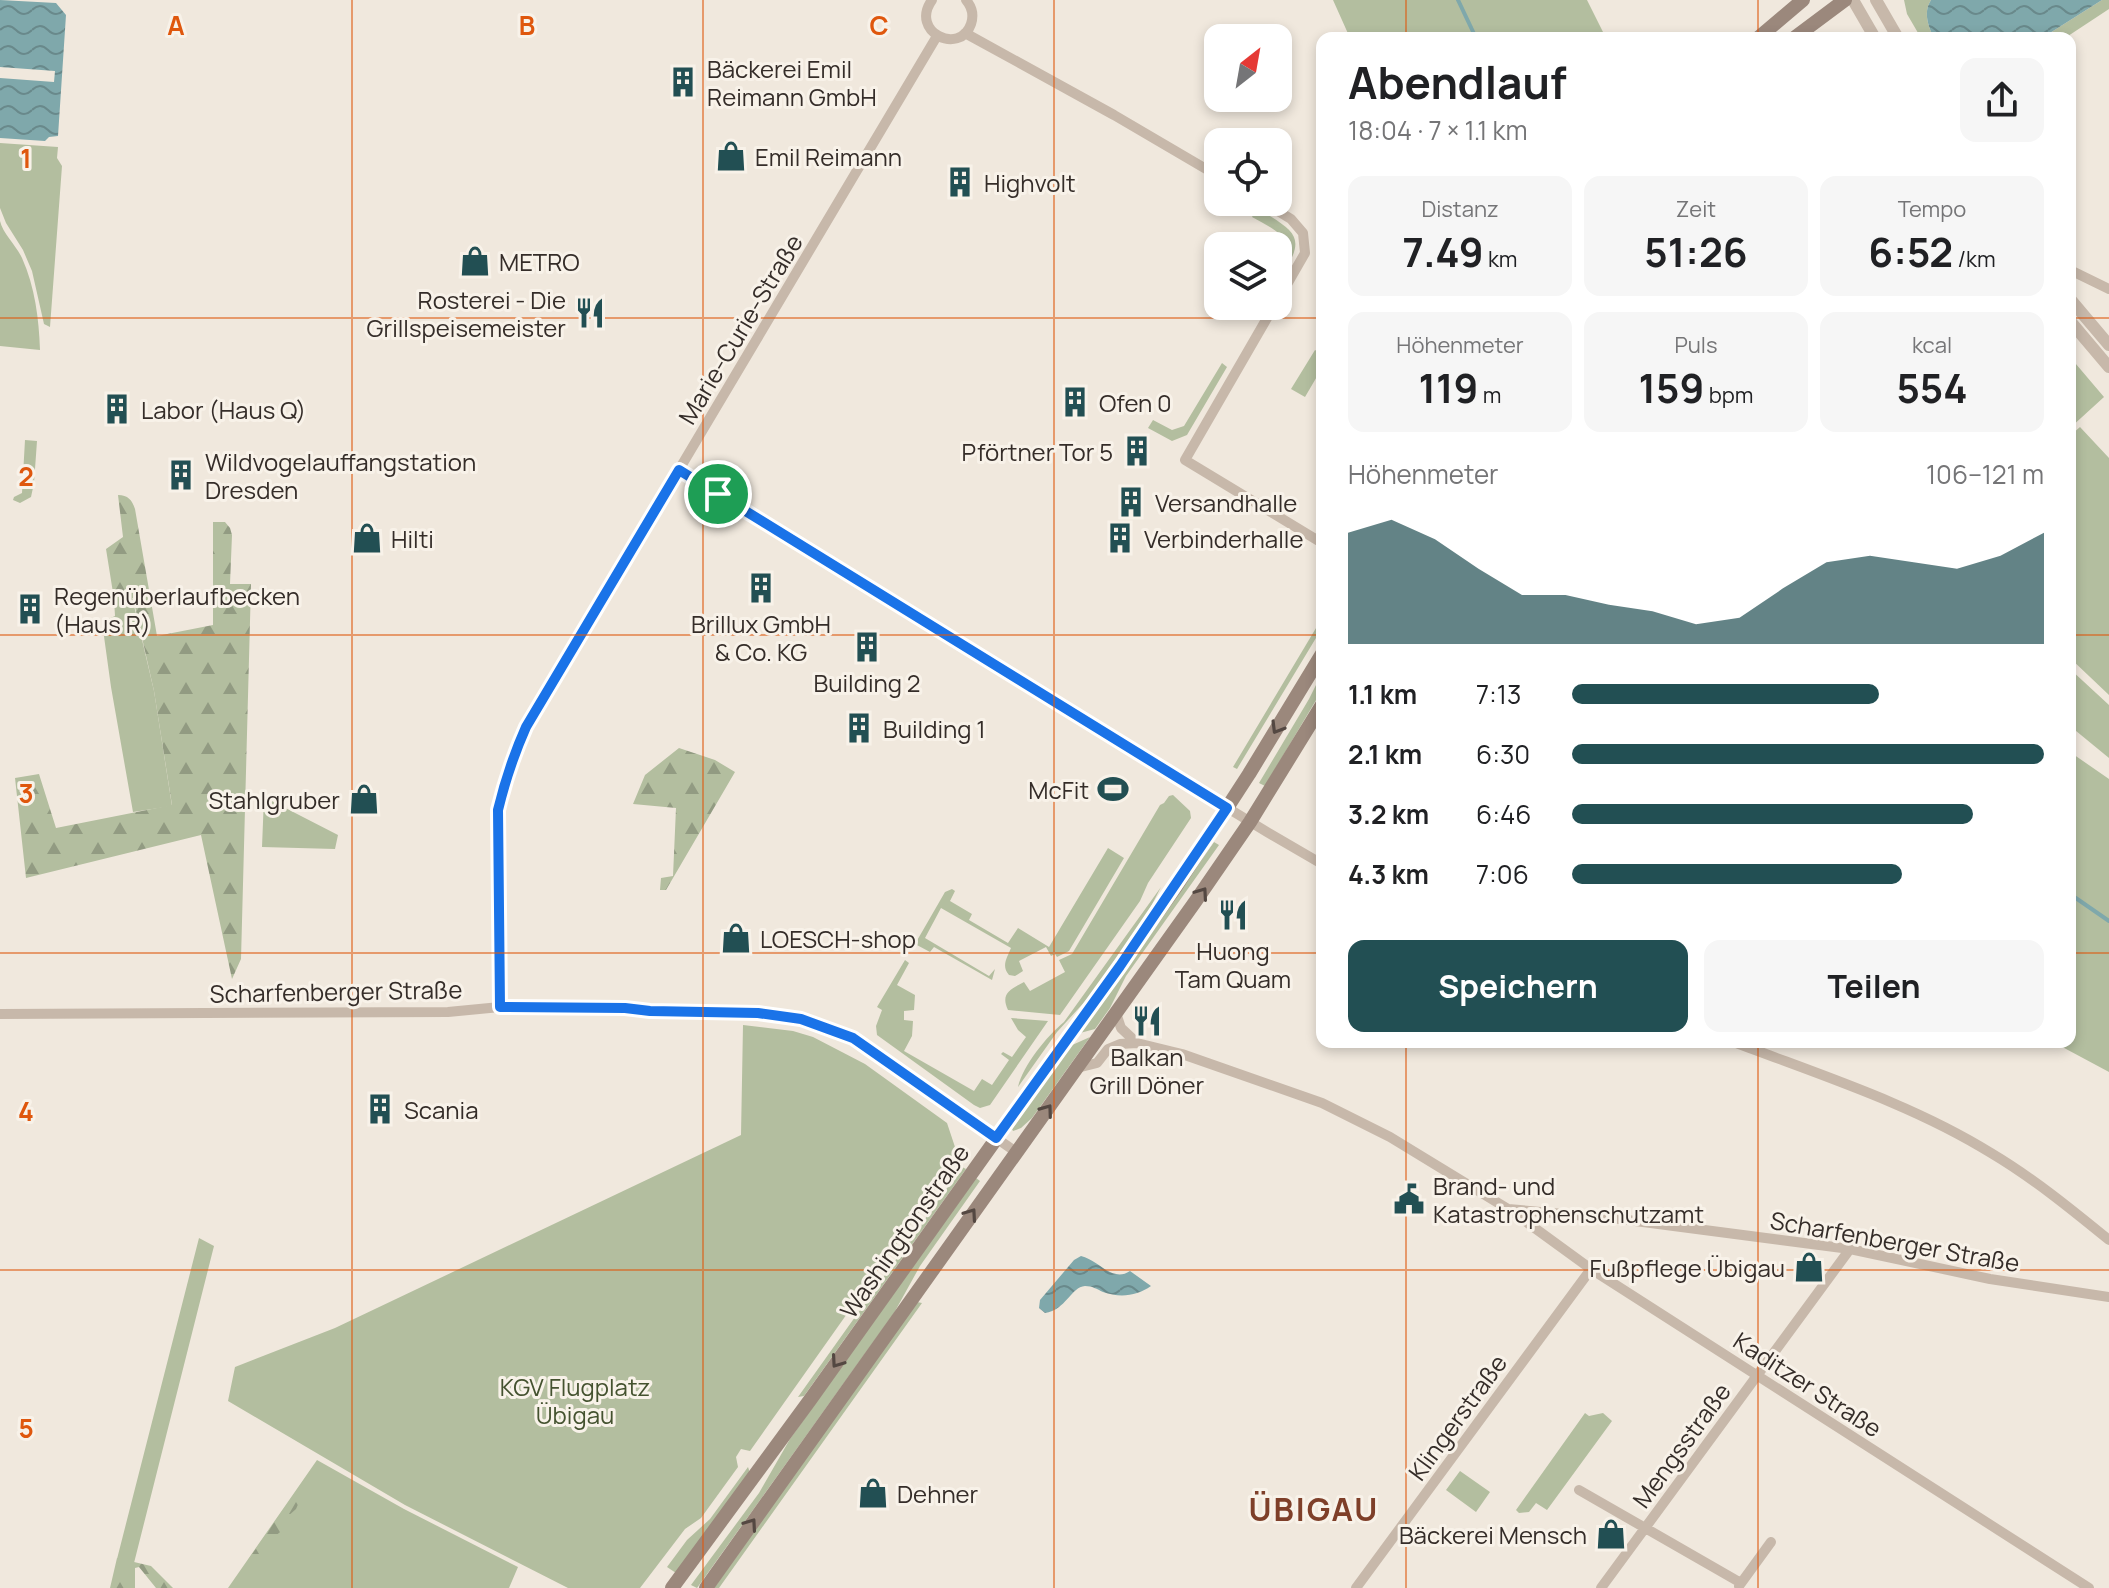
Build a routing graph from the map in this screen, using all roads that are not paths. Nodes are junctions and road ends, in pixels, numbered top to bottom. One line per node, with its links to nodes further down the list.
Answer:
1 (932, 0): 12 (street)
2 (966, 0): 11 (street)
3 (1803, 0): 7 (main road)
4 (1845, 0): 8 (main road)
5 (1853, 0): 9 (street)
6 (1876, 0): 10 (street)
7 (1765, 32)
8 (1802, 32)
9 (1872, 32)
10 (1895, 32)
11 (965, 33): 12 (street); 13 (street)
12 (937, 36): 23 (street, Marie-Curie-Straße)
13 (1204, 168)
14 (1286, 216): 16 (street)
15 (2076, 273): 17 (street)
16 (1292, 276)
17 (2109, 289)
18 (2076, 306): 21 (street)
19 (1266, 320): 24 (street)
20 (2076, 328): 22 (street)
21 (2109, 345)
22 (2109, 367)
23 (679, 470): 27 (street); 30 (street, Marie-Curie-Straße)
24 (1316, 539)
25 (1316, 664): 27 (main road, Washingtonstraße, one-way to 27)
26 (1316, 715): 28 (main road, Washingtonstraße)
27 (1227, 808): 28 (street); 36 (main road, Washingtonstraße)
28 (1250, 822): 29 (street); 31 (main road, Washingtonstraße, one-way to 28)
29 (1316, 860)
30 (500, 1007): 32 (street, Scharfenberger Straße); 36 (street, Scharfenberger Straße)
31 (1116, 1013): 33 (street); 35 (main road, Washingtonstraße)
32 (0, 1014)
33 (1137, 1043): 35 (street); 38 (street, Scharfenberger Straße)
34 (1750, 1048): 39 (street)
35 (1077, 1068): 37 (main road, Washingtonstraße, one-way to 35)
36 (996, 1138): 37 (street, Scharfenberger Straße); 48 (main road, Washingtonstraße, one-way to 48)
37 (1016, 1152): 49 (main road, Washingtonstraße, one-way to 37)
38 (1508, 1209): 40 (street, Scharfenberger Straße); 41 (street, Kaditzer Straße)
39 (2108, 1240)
40 (1850, 1249): 42 (street, Scharfenberger Straße); 43 (street, Mengsstraße)
41 (1591, 1269): 43 (street, Kaditzer Straße); 50 (street, Klingerstraße)
42 (2109, 1297)
43 (1757, 1375): 45 (street, Mengsstraße); 52 (street, Kaditzer Straße)
44 (1579, 1490): 45 (street)
45 (1645, 1527): 47 (street); 51 (street, Mengsstraße)
46 (1771, 1542): 47 (street)
47 (1739, 1586)
48 (672, 1588)
49 (706, 1588)
50 (1356, 1588)
51 (1601, 1588)
52 (2089, 1588)

